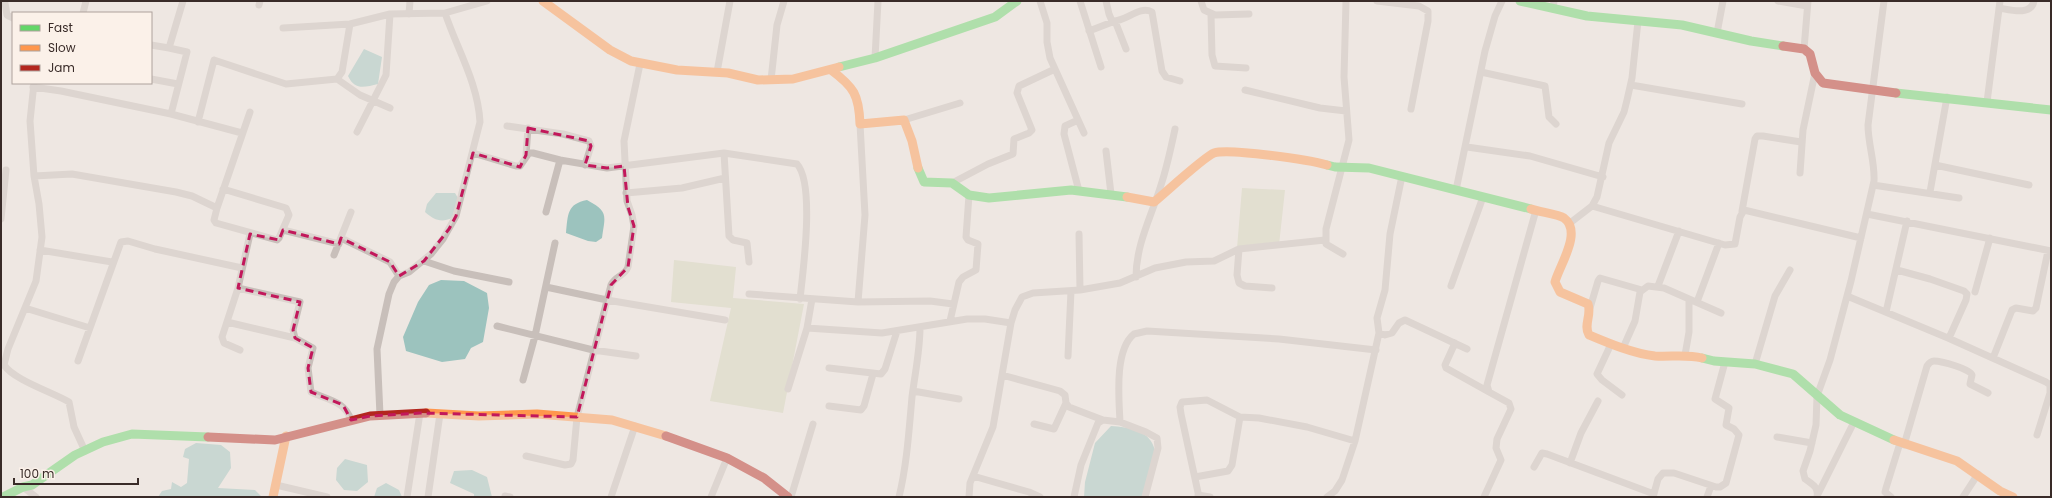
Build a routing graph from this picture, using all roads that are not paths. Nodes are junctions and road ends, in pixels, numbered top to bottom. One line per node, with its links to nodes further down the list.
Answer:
1 (9, 1): 27 (street)
2 (86, 1): 28 (street)
3 (183, 1): 42 (street)
4 (410, 1): 31 (street)
5 (487, 1): 29 (street)
6 (543, 1): 46 (street)
7 (730, 1): 51 (street)
8 (784, 1): 56 (street)
9 (878, 1): 45 (street)
10 (1017, 1): 45 (street)
11 (1040, 1): 49 (street)
12 (1080, 1): 39 (street)
13 (1106, 1): 35 (street)
14 (1201, 1): 33 (street)
15 (1346, 1): 71 (street)
16 (1377, 1): 69 (street)
17 (1502, 1): 52 (street)
18 (1520, 1): 25 (street)
19 (1723, 1): 40 (street)
20 (1778, 1): 24 (street)
21 (1884, 1): 62 (street)
22 (2034, 1): 26 (street)
23 (1, 2): 27 (street)
24 (1807, 4): 44 (street)
25 (1554, 5): 36 (street)
26 (2000, 5): 65 (street)
27 (6, 10): 34 (street)
28 (83, 12)
29 (444, 13): 31 (street); 88 (street)
30 (390, 14): 31 (street); 37 (street); 64 (street)
31 (409, 14)
32 (1249, 14): 33 (street)
33 (1211, 15): 48 (street)
34 (12, 18)
35 (1115, 21): 39 (street); 43 (street); 57 (street)
36 (1638, 21): 40 (street); 60 (street)
37 (350, 24): 38 (street); 55 (street)
38 (283, 28)
39 (1089, 31): 47 (street)
40 (1717, 33): 44 (street)
41 (152, 45): 42 (street)
42 (169, 48): 58 (street)
43 (1126, 49)
44 (1804, 49): 53 (street)
45 (875, 58): 50 (street)
46 (640, 64): 51 (street); 94 (street)
47 (1101, 67)
48 (1246, 68)
49 (1055, 69): 75 (street); 102 (street)
50 (831, 70): 56 (street); 77 (street)
51 (717, 72): 56 (street)
52 (1481, 72): 78 (street); 86 (street)
53 (1815, 73): 62 (street); 85 (street)
54 (152, 79): 58 (street)
55 (337, 79): 64 (street); 76 (street)
56 (772, 80)
57 (1180, 81)
58 (178, 84): 73 (street)
59 (34, 85): 73 (street); 98 (street)
60 (1630, 85): 67 (street); 100 (street)
61 (1245, 90): 71 (street)
62 (1873, 90): 63 (street); 103 (street)
63 (1947, 97): 65 (street); 93 (street)
64 (372, 100): 68 (street); 82 (street)
65 (1987, 102): 70 (street)
66 (960, 103): 74 (street)
67 (1742, 104)
68 (390, 108)
69 (1411, 109)
70 (2051, 110)
71 (1346, 111): 95 (street)
72 (250, 112): 83 (street)
73 (172, 114): 76 (street)
74 (904, 120): 77 (street); 102 (street)
75 (1078, 120): 84 (street); 107 (street)
76 (198, 122): 83 (street)
77 (860, 124): 164 (street)
78 (1556, 124)
79 (507, 126): 80 (street)
80 (528, 128): 90 (street); 92 (street)
81 (1176, 129): 114 (street)
82 (357, 132)
83 (242, 133): 105 (street)
84 (1084, 134)
85 (1802, 142): 97 (street); 120 (street)
86 (1466, 148): 100 (street); 106 (street)
87 (1106, 151): 110 (street)
88 (473, 153): 90 (street); 140 (street)
89 (724, 153): 94 (street); 101 (street); 161 (street)
90 (526, 155): 91 (street)
91 (560, 160): 92 (street); 119 (street)
92 (585, 164): 94 (street)
93 (1935, 165): 104 (street); 109 (street)
94 (624, 166): 108 (street)
95 (1343, 167): 99 (street); 114 (street); 131 (street)
96 (6, 170): 122 (street)
97 (1800, 173)
98 (34, 176): 116 (street); 136 (street)
99 (1402, 176): 106 (street); 180 (street)
100 (1603, 177): 115 (street)
101 (725, 178): 108 (street); 142 (street)
102 (952, 183): 111 (street)
103 (1873, 185): 109 (street); 121 (street)
104 (2029, 186)
105 (223, 189): 116 (street); 125 (street)
106 (1456, 190): 112 (street)
107 (1079, 191): 110 (street); 111 (street)
108 (626, 192): 163 (street)
109 (1930, 192): 113 (street)
110 (1111, 194): 114 (street)
111 (969, 195): 166 (street)
112 (1483, 197): 117 (street); 149 (street)
113 (1959, 198)
114 (1154, 202): 147 (street)
115 (1592, 206): 124 (street); 126 (street)
116 (217, 208): 127 (street)
117 (1536, 210): 124 (street); 205 (street)
118 (351, 212): 132 (street)
119 (546, 212)
120 (1742, 212): 129 (street); 134 (street)
121 (1866, 214): 123 (street); 129 (street)
122 (1, 218)
123 (1907, 221): 130 (street); 145 (street)
124 (1570, 223): 168 (street)
125 (283, 230): 127 (street); 132 (street)
126 (1679, 231): 134 (street); 150 (street)
127 (250, 234): 143 (street)
128 (1079, 234): 155 (street)
129 (1861, 238): 159 (street)
130 (1990, 238): 137 (street); 157 (street)
131 (1325, 240): 135 (street); 138 (street)
132 (340, 241): 139 (street); 146 (street)
133 (555, 243): 151 (street)
134 (1719, 243): 165 (street)
135 (1239, 249): 147 (street); 153 (street)
136 (40, 250): 141 (street); 167 (street)
137 (2049, 251): 194 (street)
138 (1343, 254)
139 (334, 255)
140 (424, 260): 146 (street); 148 (street)
141 (112, 262): 143 (street); 177 (street)
142 (749, 262)
143 (242, 268): 152 (street)
144 (1790, 270): 198 (street)
145 (1897, 270): 169 (street); 183 (street)
146 (399, 276): 215 (street)
147 (1136, 277): 155 (street)
148 (509, 282)
149 (1451, 286)
150 (1658, 286): 156 (street); 160 (street)
151 (546, 287): 163 (street); 181 (street)
152 (238, 288): 173 (street); 182 (street)
153 (1272, 288)
154 (1071, 290): 155 (street); 174 (street); 193 (street)
155 (1080, 290)
156 (1642, 290): 168 (street); 186 (street)
157 (1975, 292)
158 (749, 294): 161 (street)
159 (1847, 296): 169 (street); 208 (street)
160 (1689, 298): 165 (street); 191 (street)
161 (800, 299): 162 (street)
162 (812, 299): 164 (street); 178 (street)
163 (607, 300): 171 (street); 189 (street)
164 (858, 302): 166 (street)
165 (1697, 302): 170 (street)
166 (953, 304): 172 (street)
167 (25, 308): 177 (street); 195 (street)
168 (1590, 308): 185 (street)
169 (1886, 312): 183 (street)
170 (1721, 313)
171 (726, 320)
172 (950, 321): 174 (street); 176 (street)
173 (227, 322): 182 (street); 188 (street)
174 (1011, 323): 201 (street)
175 (497, 326): 181 (street)
176 (920, 327): 179 (street); 204 (street)
177 (90, 328): 196 (street)
178 (807, 328): 179 (street); 203 (street)
179 (897, 331): 200 (street)
180 (1379, 333): 184 (street); 190 (street)
181 (535, 336): 189 (street); 202 (street)
182 (295, 338): 218 (street)
183 (1949, 338): 194 (street)
184 (1455, 343): 187 (street); 205 (street)
185 (1611, 344): 186 (street); 207 (street)
186 (1623, 348): 191 (street)
187 (1467, 349)
188 (240, 350)
189 (593, 350): 192 (street); 216 (street)
190 (1376, 350): 220 (street); 228 (street)
191 (1685, 355): 197 (street)
192 (636, 356)
193 (1068, 356)
194 (1993, 358): 226 (street)
195 (3, 359): 231 (street)
196 (78, 360)
197 (1725, 362): 198 (street); 240 (street)
198 (1755, 364): 208 (street)
199 (829, 368): 200 (street)
200 (873, 374): 212 (street)
201 (1002, 375): 211 (street); 237 (street)
202 (523, 380)
203 (788, 389)
204 (913, 391): 209 (street); 255 (street)
205 (1490, 392): 262 (street)
206 (1988, 393): 230 (street)
207 (1622, 395)
208 (1817, 396): 221 (street); 229 (street)
209 (959, 399)
210 (1598, 401): 234 (street)
211 (1066, 403): 219 (street); 223 (street)
212 (829, 406)
213 (420, 413): 214 (street); 215 (street); 249 (street)
214 (440, 414): 216 (street); 250 (street)
215 (380, 415): 218 (street)
216 (577, 417): 224 (street); 232 (street)
217 (1240, 417): 228 (street); 238 (street); 238 (street)
218 (351, 420): 225 (street)
219 (1103, 420): 220 (street); 258 (street)
220 (1120, 422): 259 (street)
221 (1854, 422): 230 (street); 245 (street)
222 (813, 424): 254 (street)
223 (1034, 424)
224 (634, 426): 233 (street); 251 (street)
225 (286, 436): 231 (street); 239 (street)
226 (2037, 436)
227 (1777, 437): 229 (street)
228 (1355, 441): 261 (street)
229 (1812, 443): 245 (street)
230 (1902, 444): 236 (street); 264 (street)
231 (85, 451): 241 (street)
232 (526, 456)
233 (728, 458): 252 (street); 253 (street)
234 (1570, 462): 235 (street); 242 (street)
235 (1534, 467)
236 (1978, 474): 265 (street); 266 (street)
237 (973, 476): 256 (street); 257 (street)
238 (1194, 477): 244 (street)
239 (276, 485): 247 (street); 248 (street)
240 (1711, 486): 242 (street); 263 (street)
241 (23, 487): 243 (street); 246 (street)
242 (1653, 495)
243 (2, 496)
244 (1199, 496): 260 (street)
245 (1817, 496)
246 (36, 497)
247 (274, 497)
248 (326, 497)
249 (407, 497)
250 (428, 497)
251 (611, 497)
252 (711, 497)
253 (788, 497)
254 (791, 497)
255 (899, 497)
256 (969, 497)
257 (1040, 497)
258 (1074, 497)
259 (1145, 497)
260 (1210, 497)
261 (1327, 497)
262 (1484, 497)
263 (1707, 497)
264 (1891, 497)
265 (1963, 497)
266 (2013, 497)

